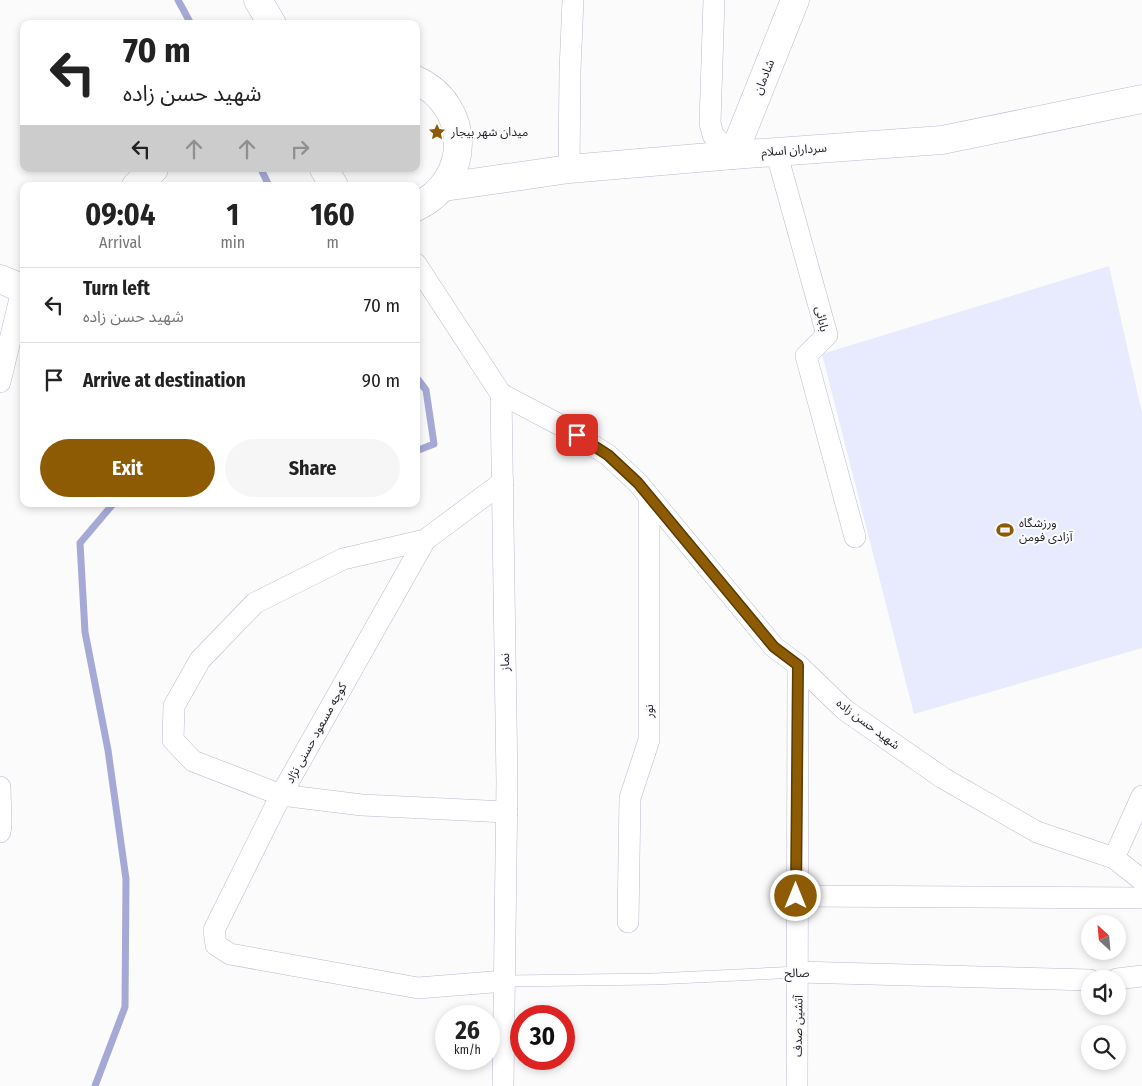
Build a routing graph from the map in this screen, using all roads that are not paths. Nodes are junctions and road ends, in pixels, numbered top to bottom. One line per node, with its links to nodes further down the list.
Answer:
1 (573, 0): 8 (street)
2 (714, 0): 7 (street)
3 (796, 0): 7 (street, شادمان)
4 (420, 82): 11 (street)
5 (1142, 100): 6 (street, سرداران اسلام)
6 (776, 151): 7 (street, سرداران اسلام); 19 (street, بابائی)
7 (733, 154): 8 (street, سرداران اسلام)
8 (569, 168): 11 (street, سرداران اسلام)
9 (151, 172): 10 (street)
10 (140, 182)
11 (444, 187): 12 (street)
12 (420, 205)
13 (420, 270): 16 (street)
14 (15, 286): 15 (street)
15 (0, 382)
16 (501, 394): 17 (street, نماز); 18 (street, شهید حسن زاده)
17 (503, 482): 20 (street); 25 (street, نماز)
18 (649, 497): 21 (street, شهید حسن زاده); 31 (street, نور)
19 (855, 538)
20 (425, 540): 23 (street, کوچه مسعود حسنی نژاد); 23 (street)
21 (798, 665): 27 (street, شهید حسن زاده); 29 (street, آتشین صدف)
22 (0, 787): 26 (street)
23 (281, 795): 25 (street); 36 (street, کوچه مسعود حسنی نژاد)
24 (1142, 796): 27 (street)
25 (506, 812): 36 (street, نماز)
26 (0, 832)
27 (1114, 858): 28 (street, شهید حسن زاده)
28 (1142, 880)
29 (796, 896): 30 (street); 32 (street, آتشین صدف)
30 (1142, 898)
31 (628, 922)
32 (798, 972): 35 (street, صالح); 36 (lane, صالح); 38 (street, آتشین صدف)
33 (1142, 976): 34 (street)
34 (1126, 978)
35 (1081, 980)
36 (505, 981): 37 (street, نماز)
37 (503, 1086)
38 (797, 1086)

